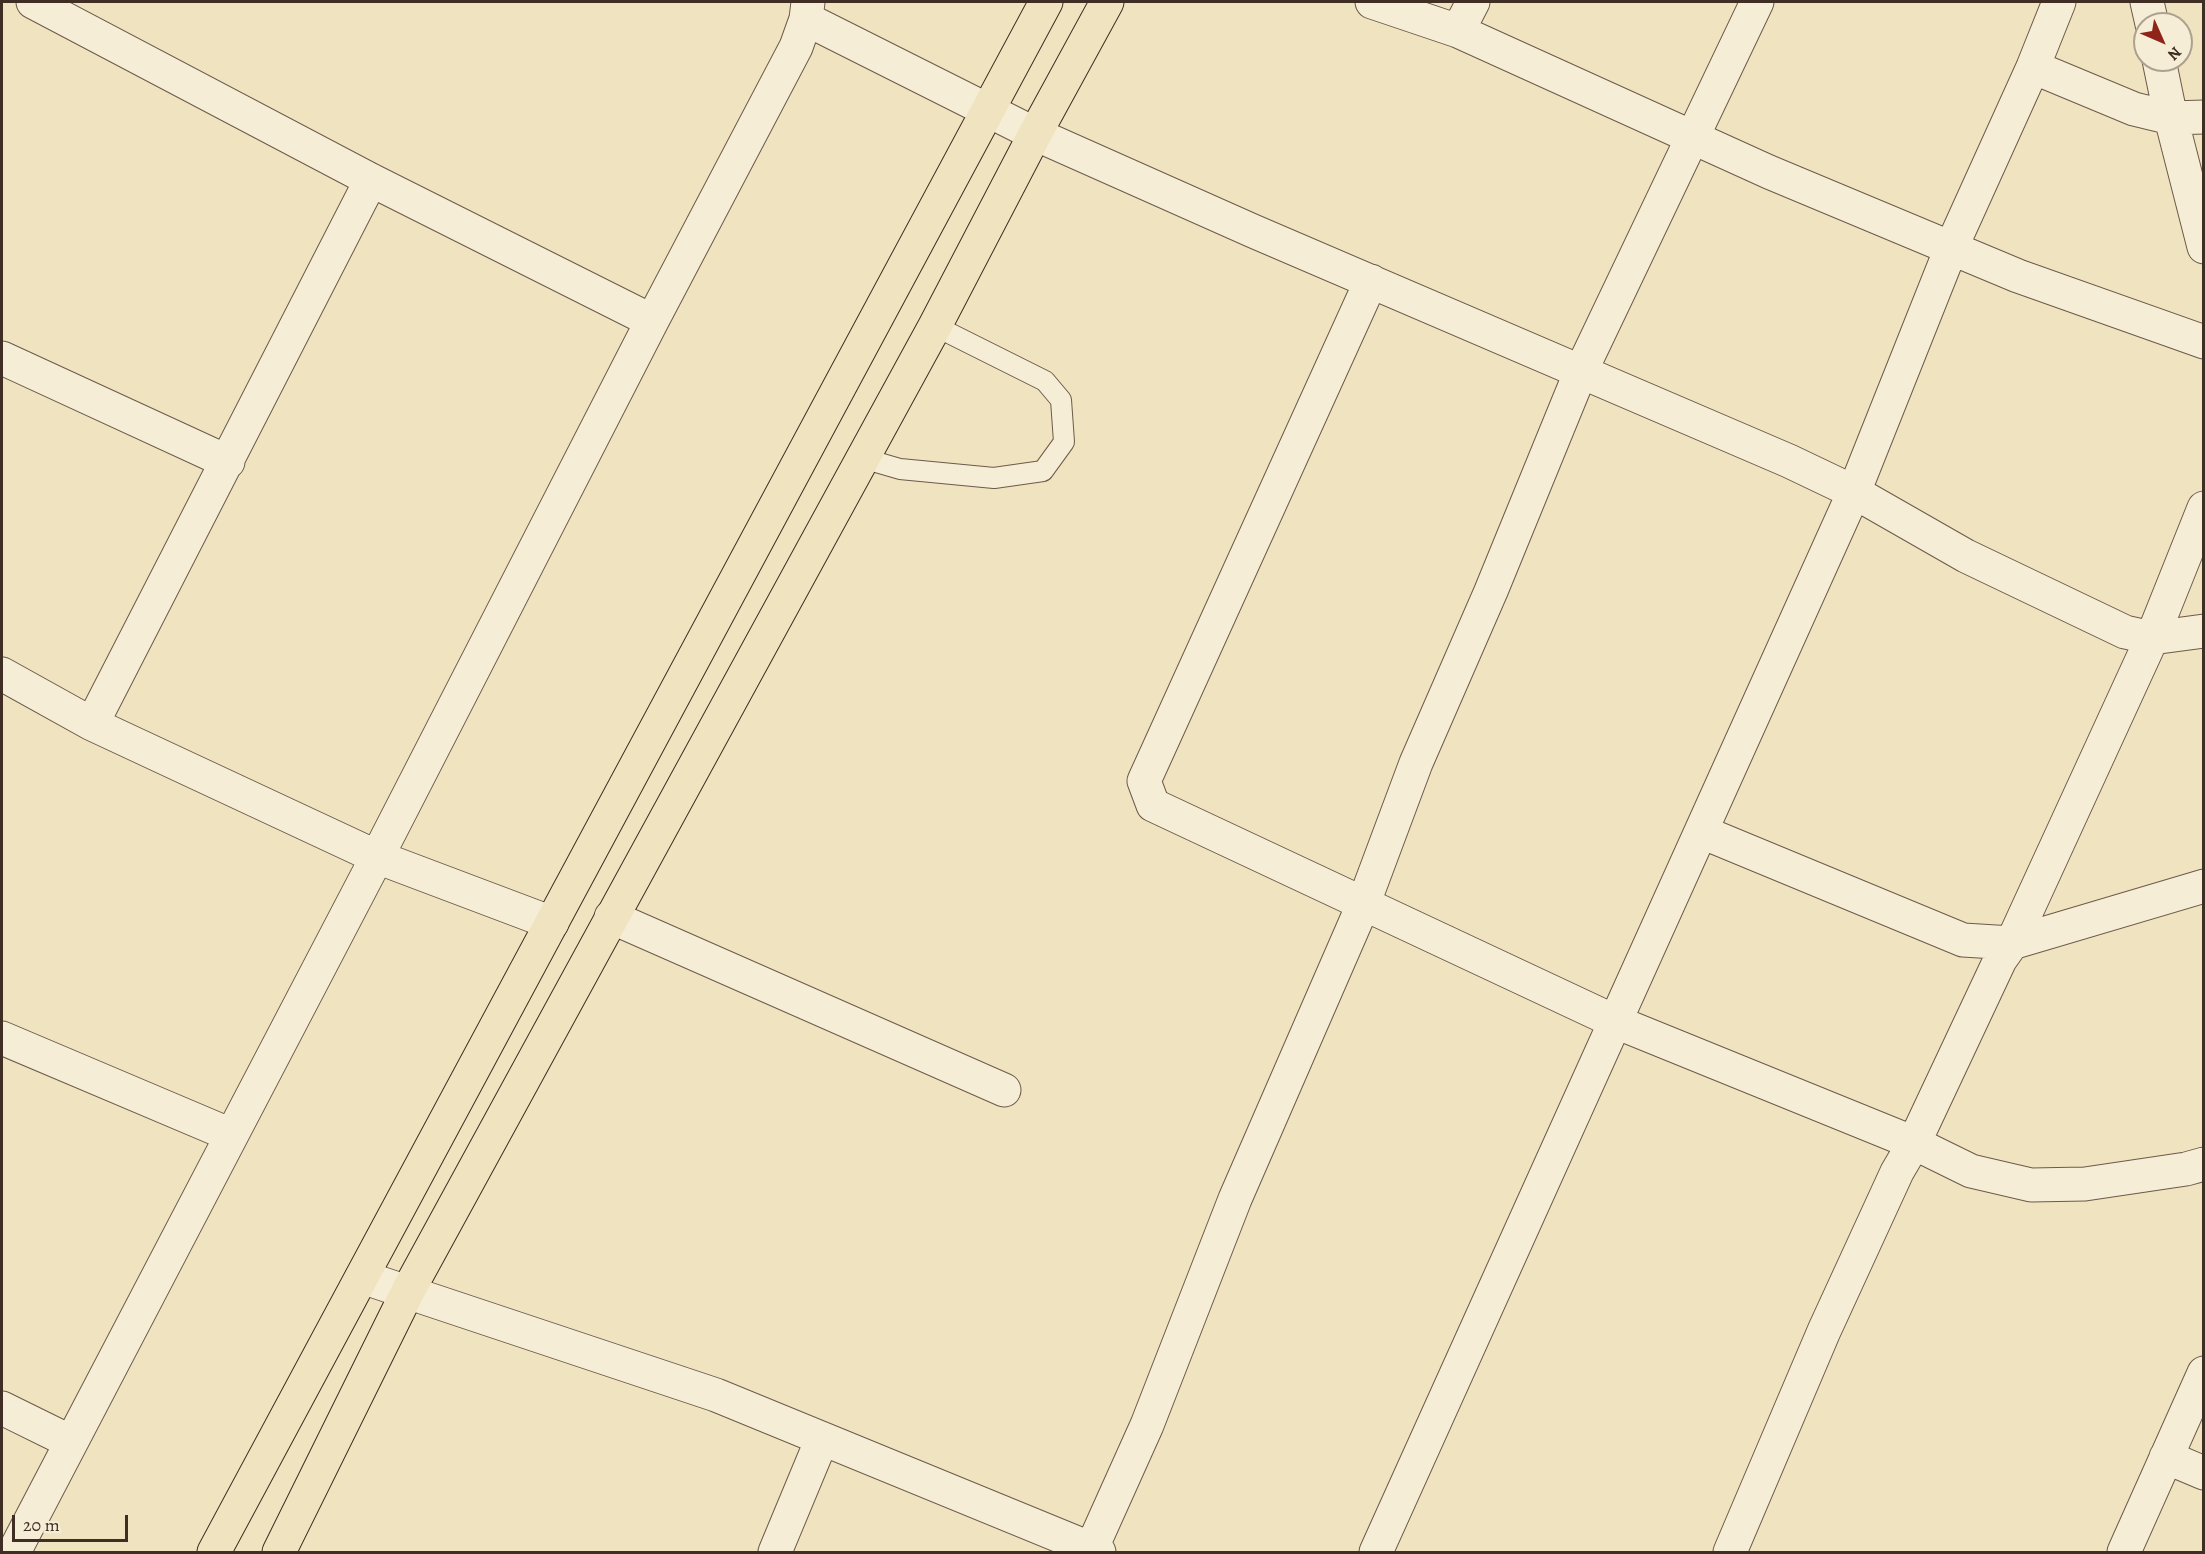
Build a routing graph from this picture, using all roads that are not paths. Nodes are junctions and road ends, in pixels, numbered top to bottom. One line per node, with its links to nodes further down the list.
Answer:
1 (33, 2): 17 (street)
2 (1046, 2): 12 (main road)
3 (1107, 2): 15 (main road)
4 (1372, 2): 9 (street)
5 (1473, 2): 9 (street)
6 (1757, 2): 16 (street)
7 (2059, 2): 10 (street)
8 (807, 10): 12 (street); 21 (street)
9 (1458, 31): 16 (street)
10 (2033, 67): 14 (street); 18 (street)
11 (2161, 72): 14 (street)
12 (988, 112): 15 (street); 39 (main road)
13 (2204, 117): 14 (street)
14 (2170, 118): 19 (street)
15 (1035, 134): 20 (street); 22 (main road)
16 (1692, 138): 18 (street); 25 (street)
17 (371, 180): 21 (street); 27 (street)
18 (1952, 246): 23 (street); 28 (street)
19 (2204, 247)
20 (1371, 281): 25 (street); 37 (street)
21 (652, 321): 35 (street)
22 (935, 326): 26 (main road); 26 (lane)
23 (2204, 342)
24 (2, 358): 27 (street)
25 (1581, 371): 28 (street); 37 (street)
26 (862, 458): 38 (main road)
27 (228, 462): 33 (street)
28 (1854, 492): 31 (street); 34 (street)
29 (2204, 508): 31 (street)
30 (2204, 631): 31 (street)
31 (2152, 638): 40 (street)
32 (2, 674): 33 (street)
33 (92, 724): 35 (street)
34 (1702, 832): 40 (street); 41 (street)
35 (377, 857): 39 (street); 44 (street)
36 (2204, 886): 40 (street)
37 (1363, 904): 41 (street); 59 (street)
38 (611, 917): 43 (street); 48 (main road)
39 (552, 923): 47 (main road)
40 (2012, 943): 45 (street)
41 (1616, 1022): 45 (street); 60 (street)
42 (2, 1038): 44 (street)
43 (1004, 1090)
44 (231, 1135): 52 (street)
45 (1914, 1143): 46 (street); 61 (street)
46 (2204, 1164)
47 (362, 1277): 48 (street); 56 (main road)
48 (408, 1291): 51 (street); 57 (main road)
49 (2204, 1373): 53 (street)
50 (2, 1408): 52 (street)
51 (822, 1439): 58 (street); 59 (street)
52 (71, 1442): 55 (street)
53 (2166, 1457): 54 (street); 62 (street)
54 (2204, 1473)
55 (14, 1552)
56 (214, 1552)
57 (279, 1552)
58 (775, 1552)
59 (1093, 1552)
60 (1376, 1552)
61 (1730, 1552)
62 (2124, 1552)

